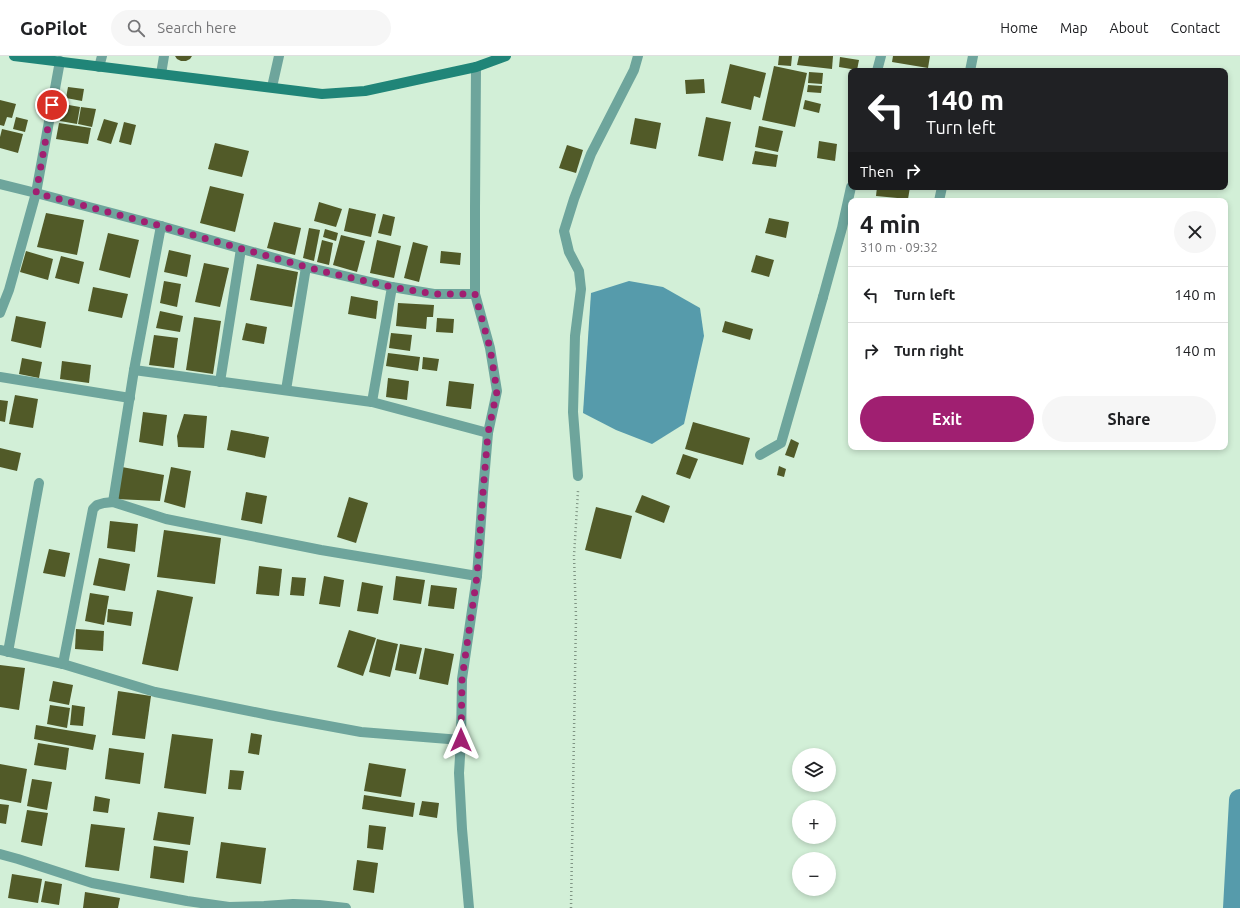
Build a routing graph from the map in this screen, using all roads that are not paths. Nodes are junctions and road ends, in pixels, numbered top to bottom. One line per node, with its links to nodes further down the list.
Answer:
1 (14, 56): 9 (main road)
2 (102, 56): 10 (street)
3 (164, 56): 14 (street)
4 (279, 56): 15 (street)
5 (506, 56): 11 (main road)
6 (638, 56): 33 (street)
7 (881, 56): 12 (street)
8 (973, 56): 13 (street)
9 (60, 61): 10 (main road); 17 (street)
10 (99, 67): 14 (main road)
11 (476, 67): 15 (main road); 23 (street)
12 (878, 68)
13 (971, 68)
14 (161, 74): 15 (main road)
15 (272, 87)
16 (0, 184): 17 (street)
17 (36, 193): 19 (street); 24 (street)
18 (848, 201): 32 (street)
19 (161, 226): 20 (street); 25 (street)
20 (241, 249): 21 (street); 27 (street)
21 (306, 267): 22 (street); 28 (street)
22 (392, 287): 23 (street); 30 (street)
23 (475, 294): 31 (street)
24 (0, 312)
25 (134, 370): 27 (street); 29 (street)
26 (0, 377): 29 (street)
27 (220, 382): 28 (street)
28 (286, 390): 30 (street)
29 (130, 398): 35 (street)
30 (372, 402): 31 (street)
31 (488, 433): 36 (street)
32 (760, 455)
33 (578, 476)
34 (39, 483): 37 (street)
35 (114, 502): 36 (street); 38 (street)
36 (477, 576): 39 (street)
37 (4, 651): 38 (street)
38 (63, 664): 39 (street)
39 (461, 740): 42 (street)
40 (0, 854): 41 (street)
41 (346, 908)
42 (469, 908)

